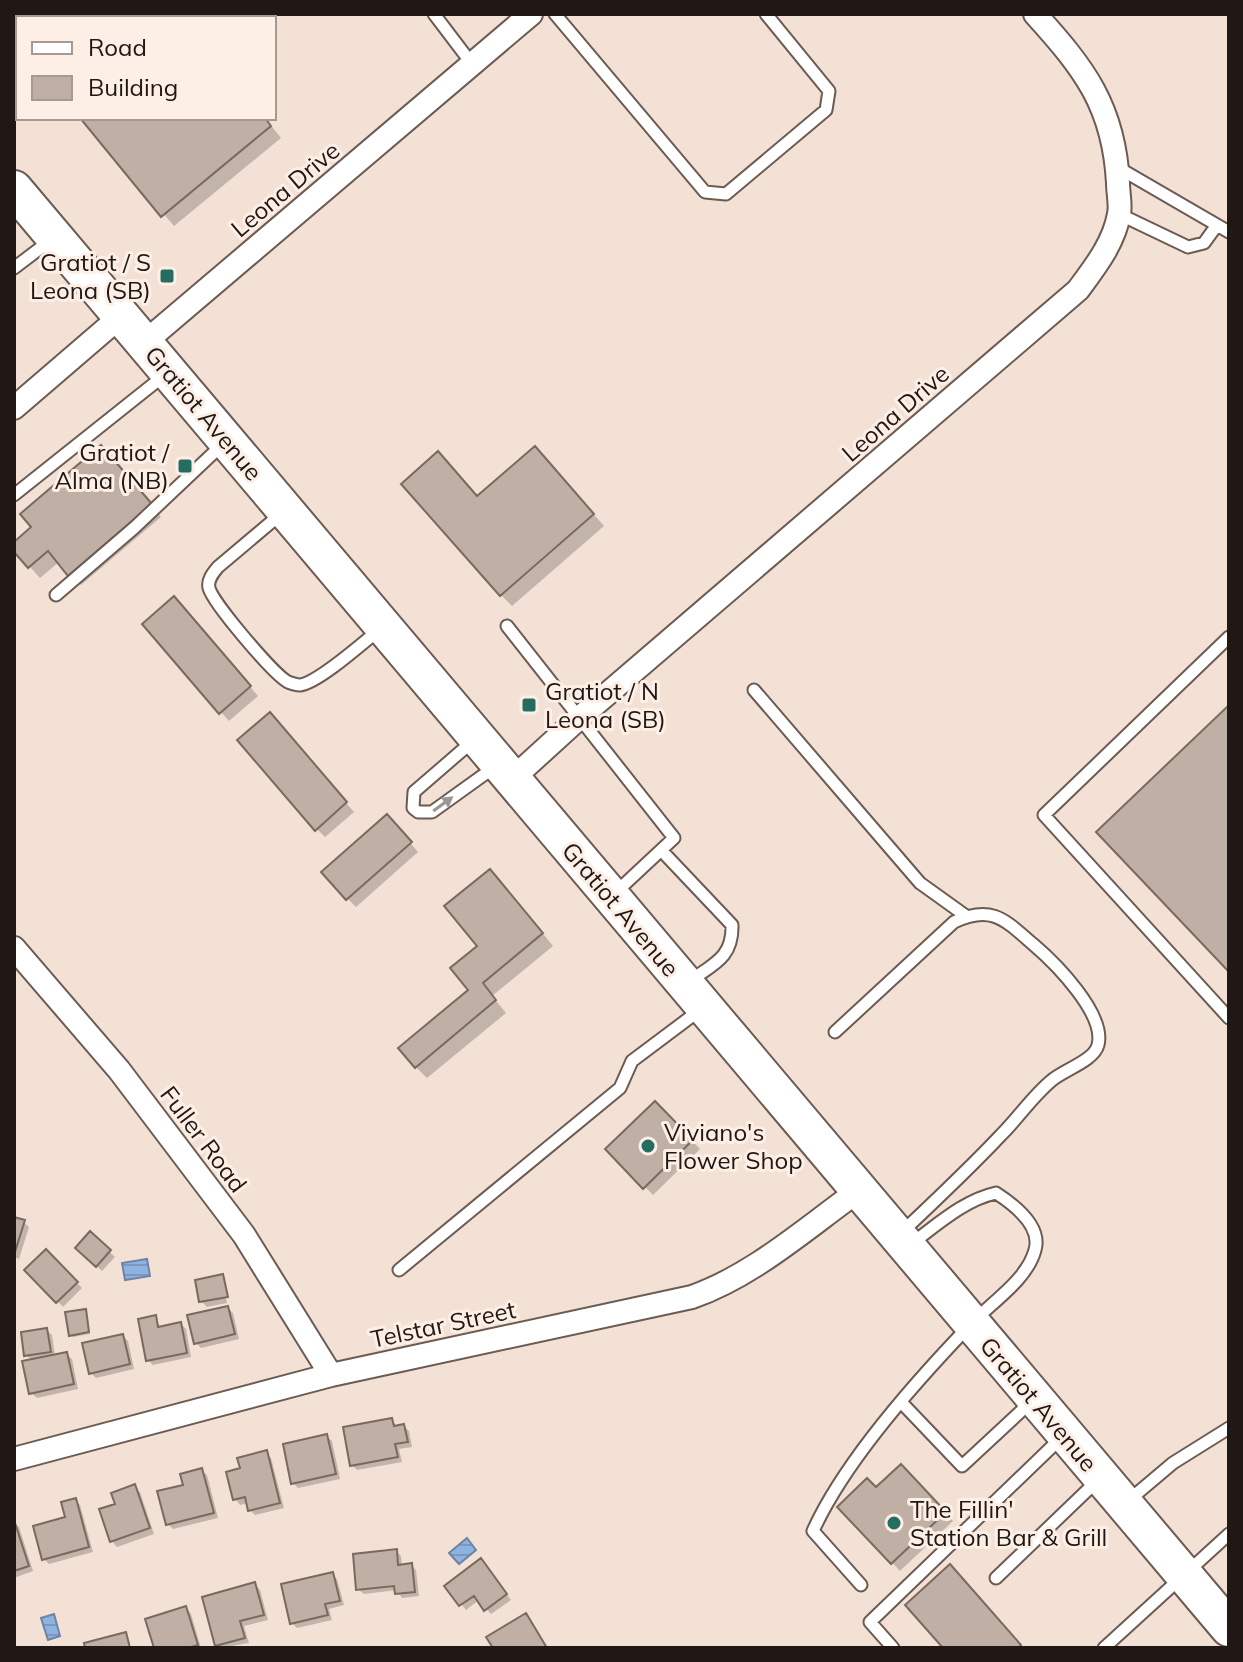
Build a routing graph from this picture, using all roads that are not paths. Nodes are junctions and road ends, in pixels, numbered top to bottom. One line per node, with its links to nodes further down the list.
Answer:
1 (434, 14): 6 (lane)
2 (531, 14): 6 (street, Leona Drive)
3 (555, 14): 4 (lane)
4 (766, 14)
5 (1035, 14): 7 (street, Leona Drive)
6 (472, 64): 14 (street, Leona Drive)
7 (1117, 167): 9 (street, Leona Drive); 10 (lane)
8 (14, 189): 12 (main road, Gratiot Avenue)
9 (1119, 214): 10 (lane); 25 (street, Leona Drive)
10 (1217, 225): 11 (lane)
11 (1229, 232)
12 (55, 237): 13 (lane); 14 (main road, Gratiot Avenue)
13 (14, 268)
14 (133, 329): 15 (main road, Gratiot Avenue); 16 (street, Leona Drive)
15 (170, 371): 17 (main road, Gratiot Avenue); 18 (lane)
16 (14, 408)
17 (227, 440): 19 (main road, Gratiot Avenue); 20 (lane)
18 (14, 495)
19 (286, 510): 22 (main road, Gratiot Avenue); 22 (lane)
20 (56, 595)
21 (507, 626): 25 (lane)
22 (384, 627): 26 (main road, Gratiot Avenue)
23 (1229, 637): 32 (lane)
24 (754, 690): 29 (lane)
25 (578, 719): 26 (street, Leona Drive); 27 (lane)
26 (495, 761): 26 (lane, one-way to 26); 28 (main road, Gratiot Avenue)
27 (661, 850): 28 (lane); 31 (lane)
28 (610, 897): 31 (main road, Gratiot Avenue)
29 (966, 916): 33 (lane); 35 (lane)
30 (14, 948): 38 (street, Fuller Road)
31 (694, 996): 34 (main road, Gratiot Avenue); 36 (lane)
32 (1229, 1018)
33 (835, 1032)
34 (858, 1191): 35 (main road, Gratiot Avenue); 38 (street, Telstar Street)
35 (902, 1242): 37 (main road, Gratiot Avenue); 37 (lane)
36 (399, 1270)
37 (971, 1323): 39 (main road, Gratiot Avenue); 40 (lane)
38 (331, 1375): 43 (street, Telstar Street)
39 (1035, 1398): 40 (lane); 42 (main road, Gratiot Avenue)
40 (901, 1402): 48 (lane)
41 (1229, 1428): 44 (lane)
42 (1065, 1434): 44 (main road, Gratiot Avenue); 50 (lane)
43 (14, 1459)
44 (1113, 1490): 46 (main road, Gratiot Avenue); 47 (lane)
45 (1229, 1534): 46 (lane)
46 (1185, 1575): 49 (main road, Gratiot Avenue); 51 (lane)
47 (996, 1578)
48 (861, 1585)
49 (1229, 1628)
50 (893, 1648)
51 (1104, 1648)

